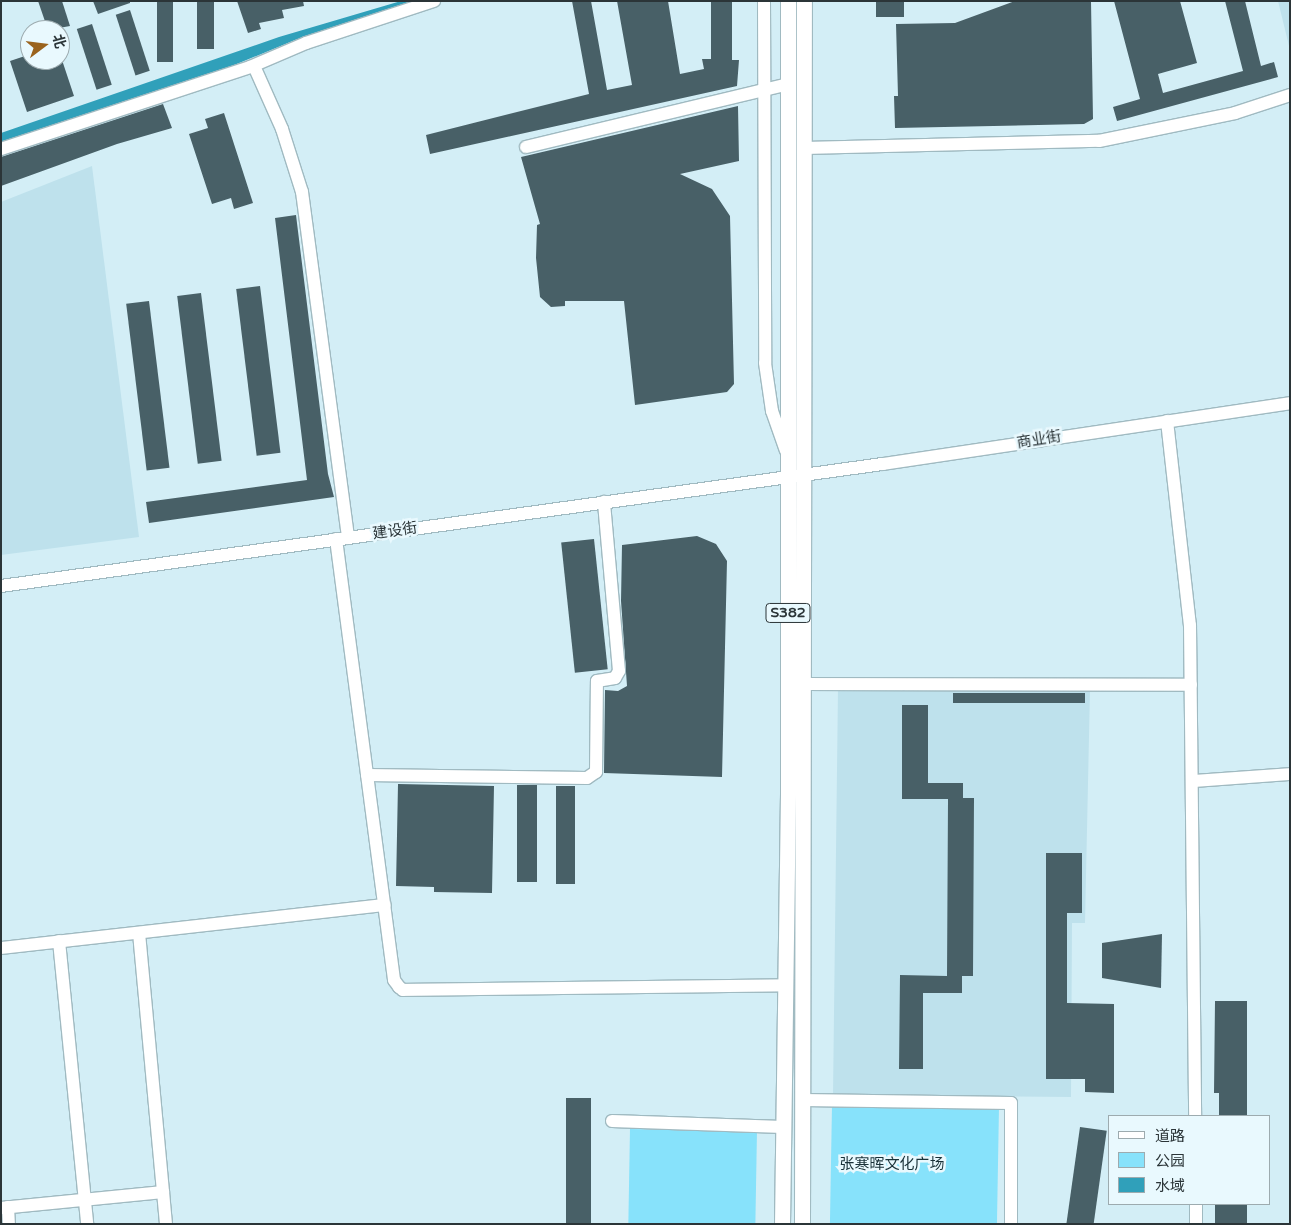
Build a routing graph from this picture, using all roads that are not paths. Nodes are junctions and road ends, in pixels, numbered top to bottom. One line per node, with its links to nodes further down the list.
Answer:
1 (434, 1): 5 (street)
2 (764, 1): 7 (street)
3 (788, 1): 6 (main road, S382)
4 (804, 1): 10 (main road, S382)
5 (254, 66): 11 (street); 18 (street)
6 (788, 84): 7 (street); 14 (main road, S382)
7 (764, 89): 9 (street); 14 (street)
8 (1290, 95): 10 (street)
9 (526, 147)
10 (804, 148): 15 (main road, S382)
11 (1, 149)
12 (1290, 403): 13 (street, 商业街)
13 (1167, 421): 15 (street, 商业街); 21 (street)
14 (788, 457): 16 (main road, S382)
15 (804, 474): 16 (street, 商业街); 20 (main road, S382)
16 (788, 477): 17 (street, 建设街); 29 (main road, S382)
17 (604, 502): 18 (street, 建设街); 23 (street)
18 (342, 539): 19 (street, 建设街); 23 (street)
19 (1, 586)
20 (804, 684): 21 (street); 30 (main road, S382)
21 (1191, 685): 24 (street)
22 (1290, 774): 24 (street)
23 (367, 775): 25 (street)
24 (1193, 781): 31 (street)
25 (385, 905): 26 (street); 29 (street)
26 (139, 933): 27 (street); 34 (street)
27 (59, 942): 28 (street); 35 (street)
28 (1, 948)
29 (785, 985): 33 (main road, S382)
30 (803, 1100): 42 (main road, S382); 43 (street)
31 (1195, 1115)
32 (612, 1121): 33 (street)
33 (783, 1126): 41 (main road, S382)
34 (163, 1192): 35 (street); 40 (street)
35 (85, 1200): 37 (street); 39 (street)
36 (1196, 1205): 44 (street)
37 (5, 1208): 38 (street)
38 (10, 1224)
39 (87, 1224)
40 (166, 1224)
41 (782, 1224)
42 (802, 1224)
43 (1011, 1224)
44 (1196, 1224)

